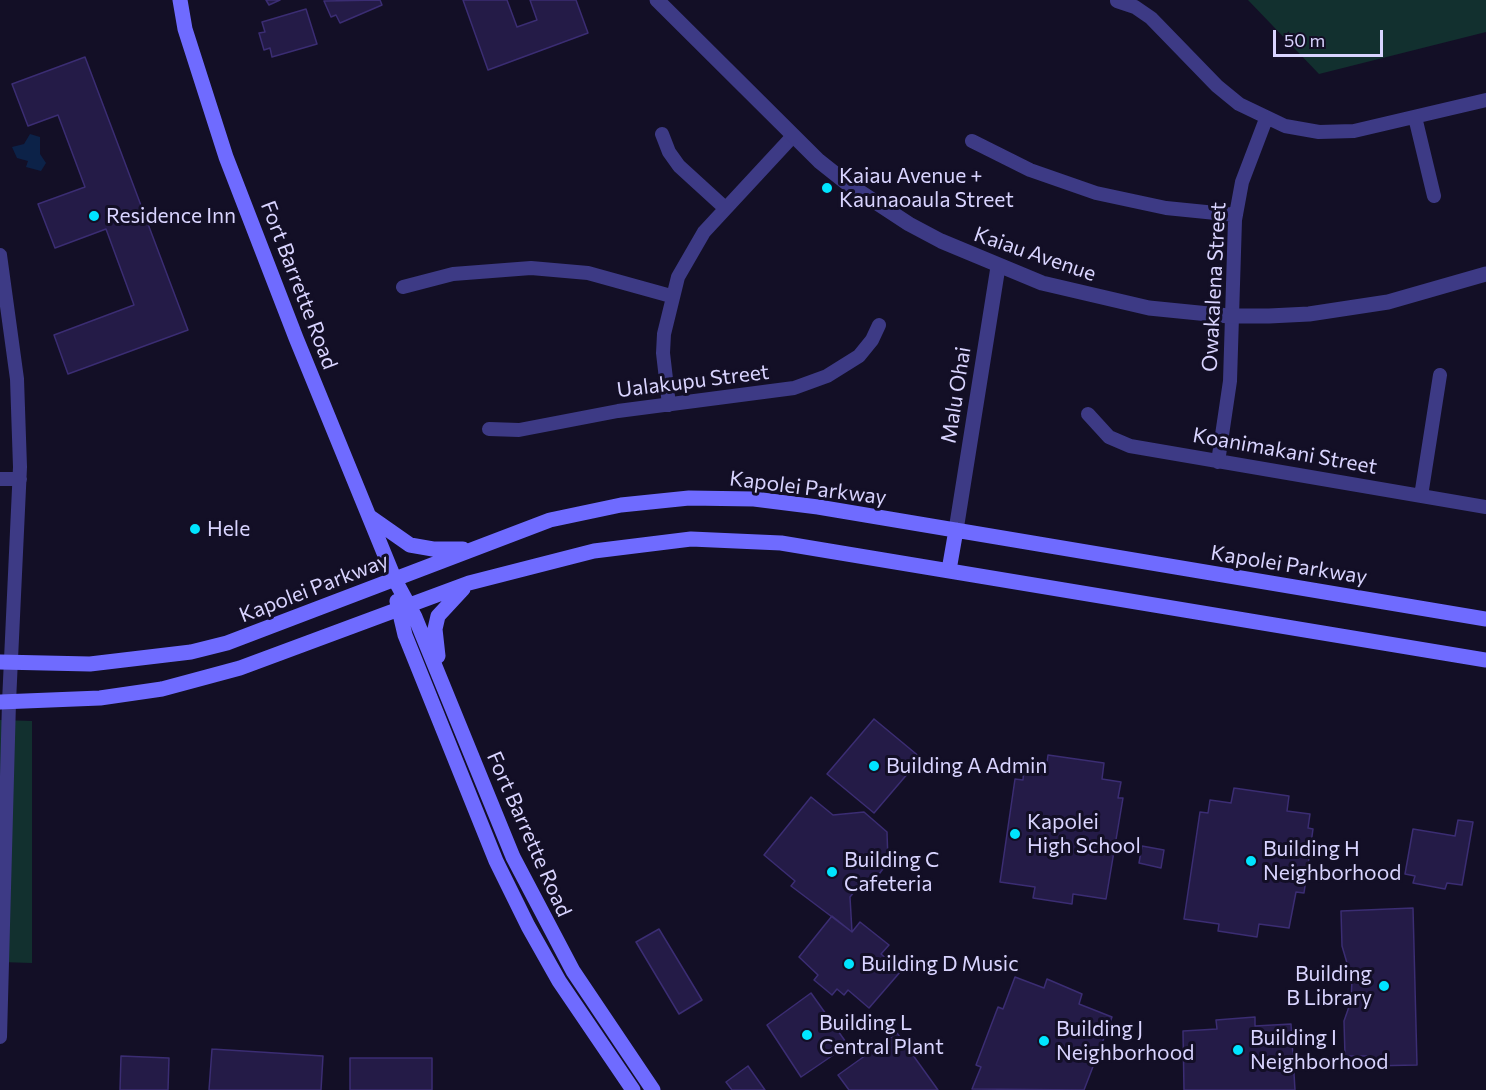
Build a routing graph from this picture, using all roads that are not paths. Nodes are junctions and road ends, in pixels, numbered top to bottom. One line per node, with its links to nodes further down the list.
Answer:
1 (180, 0): 29 (main road, Fort Barrette Road)
2 (657, 0): 8 (street, Kaiau Avenue)
3 (1117, 1): 6 (street)
4 (1486, 100): 5 (street)
5 (1415, 117): 6 (street); 10 (street)
6 (1266, 119): 12 (street, Owakalena Street)
7 (662, 134): 11 (street)
8 (793, 136): 11 (street); 14 (street, Kaiau Avenue)
9 (972, 141): 12 (street)
10 (1434, 196)
11 (725, 208): 17 (street)
12 (1236, 215): 18 (street, Owakalena Street)
13 (0, 255): 26 (street)
14 (998, 267): 18 (street, Kaiau Avenue); 30 (street, Malu Ohai)
15 (1486, 274): 18 (street, Kaiau Avenue)
16 (403, 287): 17 (street)
17 (671, 296): 21 (street)
18 (1232, 316): 24 (street, Owakalena Street)
19 (879, 325): 21 (street, Ualakupu Street)
20 (1440, 375): 27 (street)
21 (669, 405): 23 (street, Ualakupu Street)
22 (1088, 414): 24 (street, Koanimakani Street)
23 (489, 429)
24 (1218, 462): 27 (street, Koanimakani Street)
25 (0, 479): 26 (street)
26 (20, 479): 38 (street)
27 (1421, 496): 28 (street, Koanimakani Street)
28 (1486, 507)
29 (369, 516): 31 (main road); 33 (main road, Fort Barrette Road)
30 (956, 530): 31 (main road, Kapolei Parkway); 32 (main road); 36 (main road, Kapolei Parkway)
31 (472, 549): 33 (main road, Kapolei Parkway)
32 (950, 570): 34 (main road); 37 (main road)
33 (395, 580): 35 (main road, Fort Barrette Road); 38 (main road, Kapolei Parkway)
34 (469, 583): 35 (main road); 39 (main road)
35 (404, 607): 39 (main road, Fort Barrette Road); 40 (main road); 42 (main road, Fort Barrette Road)
36 (1486, 619)
37 (1486, 660)
38 (6, 662): 40 (street)
39 (447, 695): 43 (main road, Fort Barrette Road)
40 (5, 702): 41 (street)
41 (0, 1037)
42 (633, 1090)
43 (653, 1090)

